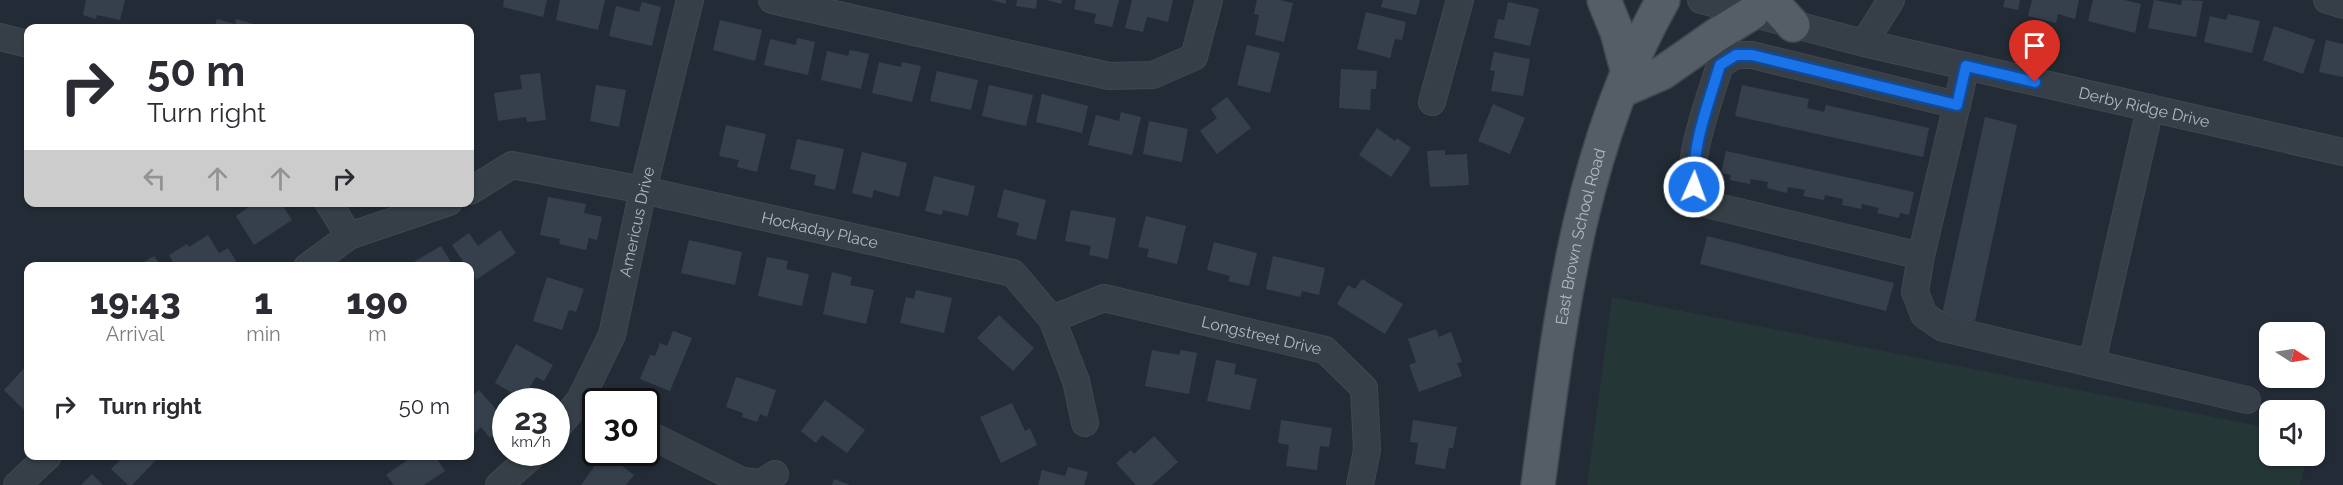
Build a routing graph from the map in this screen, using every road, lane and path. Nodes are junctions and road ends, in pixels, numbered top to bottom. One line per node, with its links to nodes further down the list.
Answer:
1 (690, 0): 23 (street, Americus Drive)
2 (772, 0): 3 (street)
3 (1209, 0)
4 (1460, 0): 18 (street)
5 (1604, 0): 17 (main road)
6 (1663, 0): 17 (main road, East Brown School Road)
7 (1701, 0): 11 (street)
8 (1891, 0): 15 (street)
9 (2327, 0): 10 (street)
10 (2343, 5)
11 (1761, 7): 12 (main road); 17 (main road)
12 (1793, 25): 15 (street, Derby Ridge Drive)
13 (0, 38): 14 (street)
14 (24, 43)
15 (1864, 43): 16 (street, Derby Ridge Drive)
16 (1966, 66): 19 (street); 20 (street, Derby Ridge Drive)
17 (1624, 82): 43 (main road, East Brown School Road)
18 (1432, 102)
19 (1957, 105): 27 (street); 27 (street)
20 (2150, 108): 21 (street, Derby Ridge Drive); 30 (street)
21 (2343, 152)
22 (474, 189): 23 (street, Hockaday Place)
23 (643, 190): 29 (street, Hockaday Place); 31 (street, Americus Drive)
24 (331, 207): 26 (street)
25 (434, 207): 26 (street)
26 (349, 236): 28 (street)
27 (1921, 256): 30 (street)
28 (314, 262)
29 (1052, 319): 35 (street, Hockaday Place); 42 (street, Longstreet Drive)
30 (2092, 363): 32 (street)
31 (594, 388)
32 (2247, 400)
33 (582, 409): 34 (street, Americus Drive)
34 (570, 418)
35 (1084, 423)
36 (660, 440): 39 (street)
37 (44, 460): 40 (street)
38 (520, 466): 41 (street)
39 (775, 474)
40 (17, 485)
41 (499, 485)
42 (1360, 485)
43 (1538, 485)

